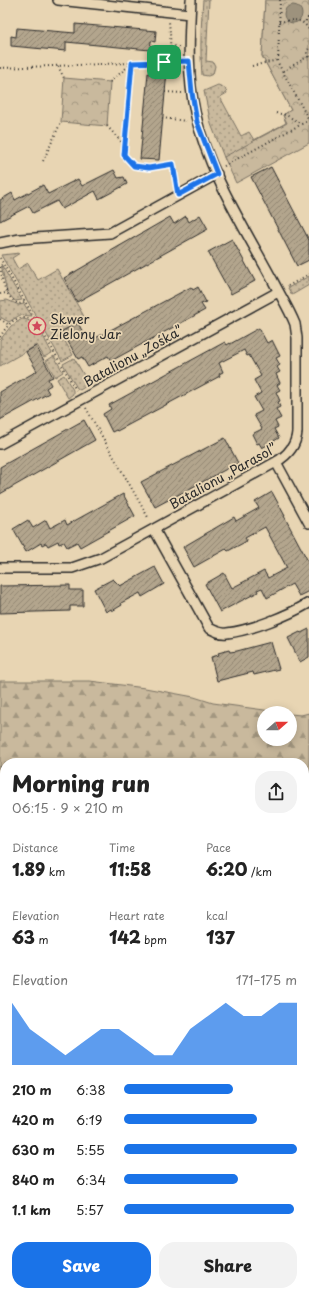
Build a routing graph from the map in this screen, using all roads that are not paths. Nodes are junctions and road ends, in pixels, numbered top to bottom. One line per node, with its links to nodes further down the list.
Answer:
1 (58, 0): 3 (street)
2 (191, 0): 3 (street, Batalionu „Parasol”)
3 (190, 14): 4 (street, Batalionu „Parasol”)
4 (217, 174): 5 (street); 6 (street, Batalionu „Parasol”)
5 (0, 243)
6 (282, 290): 7 (street, Batalionu „Zośka”); 8 (street, Batalionu „Parasol”)
7 (0, 444)
8 (276, 462): 9 (street); 10 (street, Batalionu „Parasol”)
9 (309, 523)
10 (154, 529): 11 (street, Batalionu „Parasol”); 12 (street)
11 (0, 568)
12 (309, 604)

